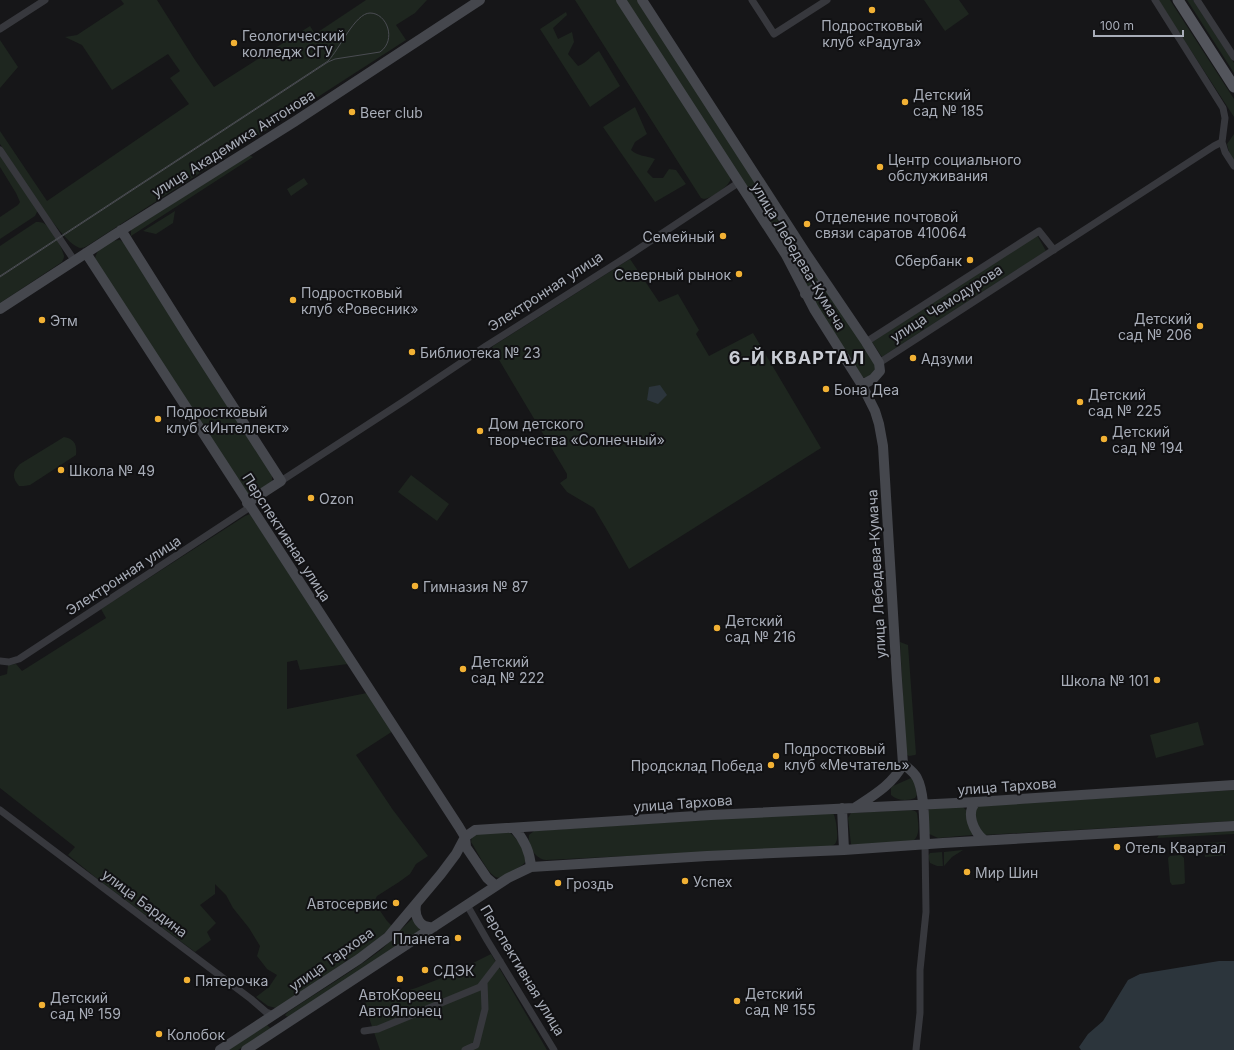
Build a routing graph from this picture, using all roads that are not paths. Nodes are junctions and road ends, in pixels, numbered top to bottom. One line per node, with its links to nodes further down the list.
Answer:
1 (45, 0): 10 (street)
2 (480, 0): 17 (main road, улица Академика Антонова)
3 (621, 0): 16 (main road, улица Лебедева-Кумача)
4 (642, 0): 21 (main road, улица Лебедева-Кумача)
5 (752, 0): 6 (street)
6 (827, 0)
7 (1155, 0): 13 (street)
8 (1178, 0): 12 (main road)
9 (1197, 0): 11 (street)
10 (0, 29)
11 (1234, 57)
12 (1234, 87)
13 (1222, 142): 15 (street); 18 (street, улица Чемодурова)
14 (0, 150): 20 (street)
15 (1234, 166)
16 (738, 183): 22 (main road, улица Лебедева-Кумача); 27 (street, Электронная улица)
17 (121, 230): 19 (main road, улица Академика Антонова); 27 (main road, Перспективная улица)
18 (1054, 250): 24 (street, улица Чемодурова); 25 (street, улица Чемодурова)
19 (86, 253): 20 (main road, улица Академика Антонова); 28 (main road, Перспективная улица)
20 (74, 260): 23 (main road, улица Академика Антонова)
21 (824, 282): 22 (main road); 24 (main road, улица Лебедева-Кумача)
22 (805, 294): 26 (main road, улица Лебедева-Кумача)
23 (0, 309)
24 (866, 342): 25 (main road, улица Лебедева-Кумача)
25 (879, 363): 26 (main road)
26 (862, 385): 30 (main road, улица Лебедева-Кумача)
27 (281, 481): 28 (main road, Электронная улица)
28 (249, 505): 29 (street, Электронная улица); 39 (main road, Перспективная улица)
29 (0, 661)
30 (903, 764): 33 (main road); 34 (main road)
31 (1234, 785): 32 (main road, улица Тархова)
32 (976, 802): 33 (main road, улица Тархова); 40 (main road)
33 (923, 804): 34 (main road, улица Тархова); 41 (main road)
34 (856, 807): 35 (main road, улица Тархова)
35 (842, 808): 38 (main road, улица Тархова); 42 (main road)
36 (0, 810): 50 (street, улица Бардина)
37 (1234, 826): 40 (main road, улица Тархова)
38 (514, 828): 39 (main road, улица Тархова); 43 (main road)
39 (465, 837): 44 (main road); 45 (main road, улица Тархова)
40 (984, 840): 41 (main road, улица Тархова)
41 (925, 844): 42 (main road, улица Тархова); 57 (street)
42 (844, 850): 43 (main road, улица Тархова)
43 (531, 867): 44 (main road, улица Тархова)
44 (496, 886): 46 (main road, улица Тархова)
45 (416, 905): 47 (main road); 50 (main road, улица Тархова)
46 (467, 905): 47 (main road, улица Тархова); 48 (street, Перспективная улица)
47 (434, 927): 51 (main road, улица Тархова)
48 (500, 961): 49 (street); 56 (street, Перспективная улица)
49 (484, 981): 52 (street); 55 (street)
50 (274, 1015): 51 (main road); 53 (main road, улица Тархова)
51 (283, 1025): 54 (main road, улица Тархова)
52 (364, 1031)
53 (220, 1050)
54 (246, 1050)
55 (465, 1050)
56 (554, 1050)
57 (916, 1050)

